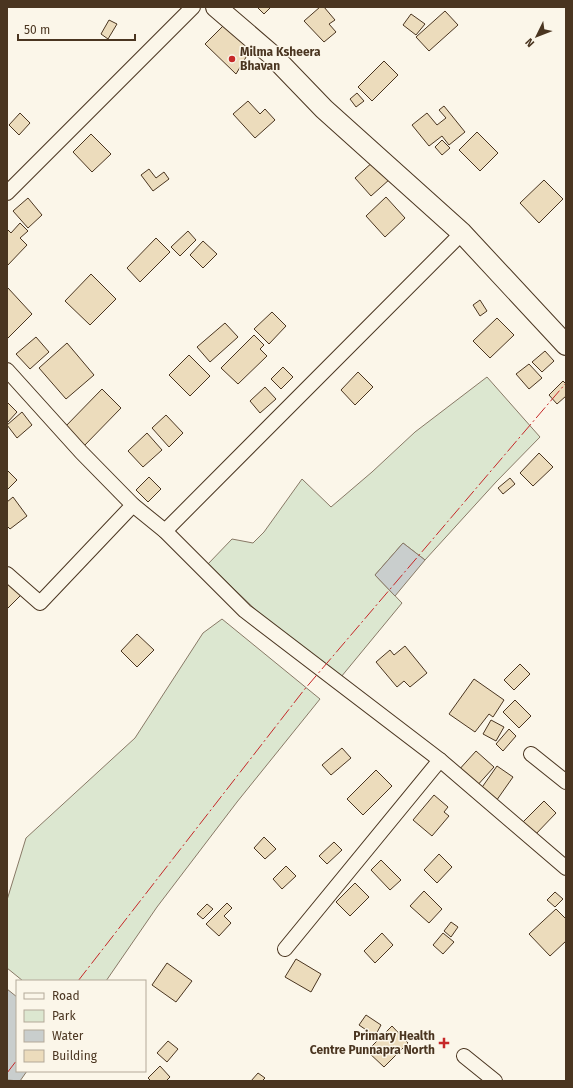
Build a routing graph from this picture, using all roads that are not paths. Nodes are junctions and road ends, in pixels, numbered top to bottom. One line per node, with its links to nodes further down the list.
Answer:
1 (193, 7): 3 (street)
2 (216, 7): 4 (street)
3 (7, 193)
4 (462, 233): 5 (street); 8 (street)
5 (566, 345)
6 (7, 370): 7 (street)
7 (133, 505): 8 (street); 9 (street)
8 (165, 531): 11 (street)
9 (7, 574)
10 (531, 754): 12 (street)
11 (440, 760): 13 (street); 14 (street)
12 (566, 782)
13 (566, 868)
14 (284, 949)
15 (464, 1056): 16 (street)
16 (495, 1081)

